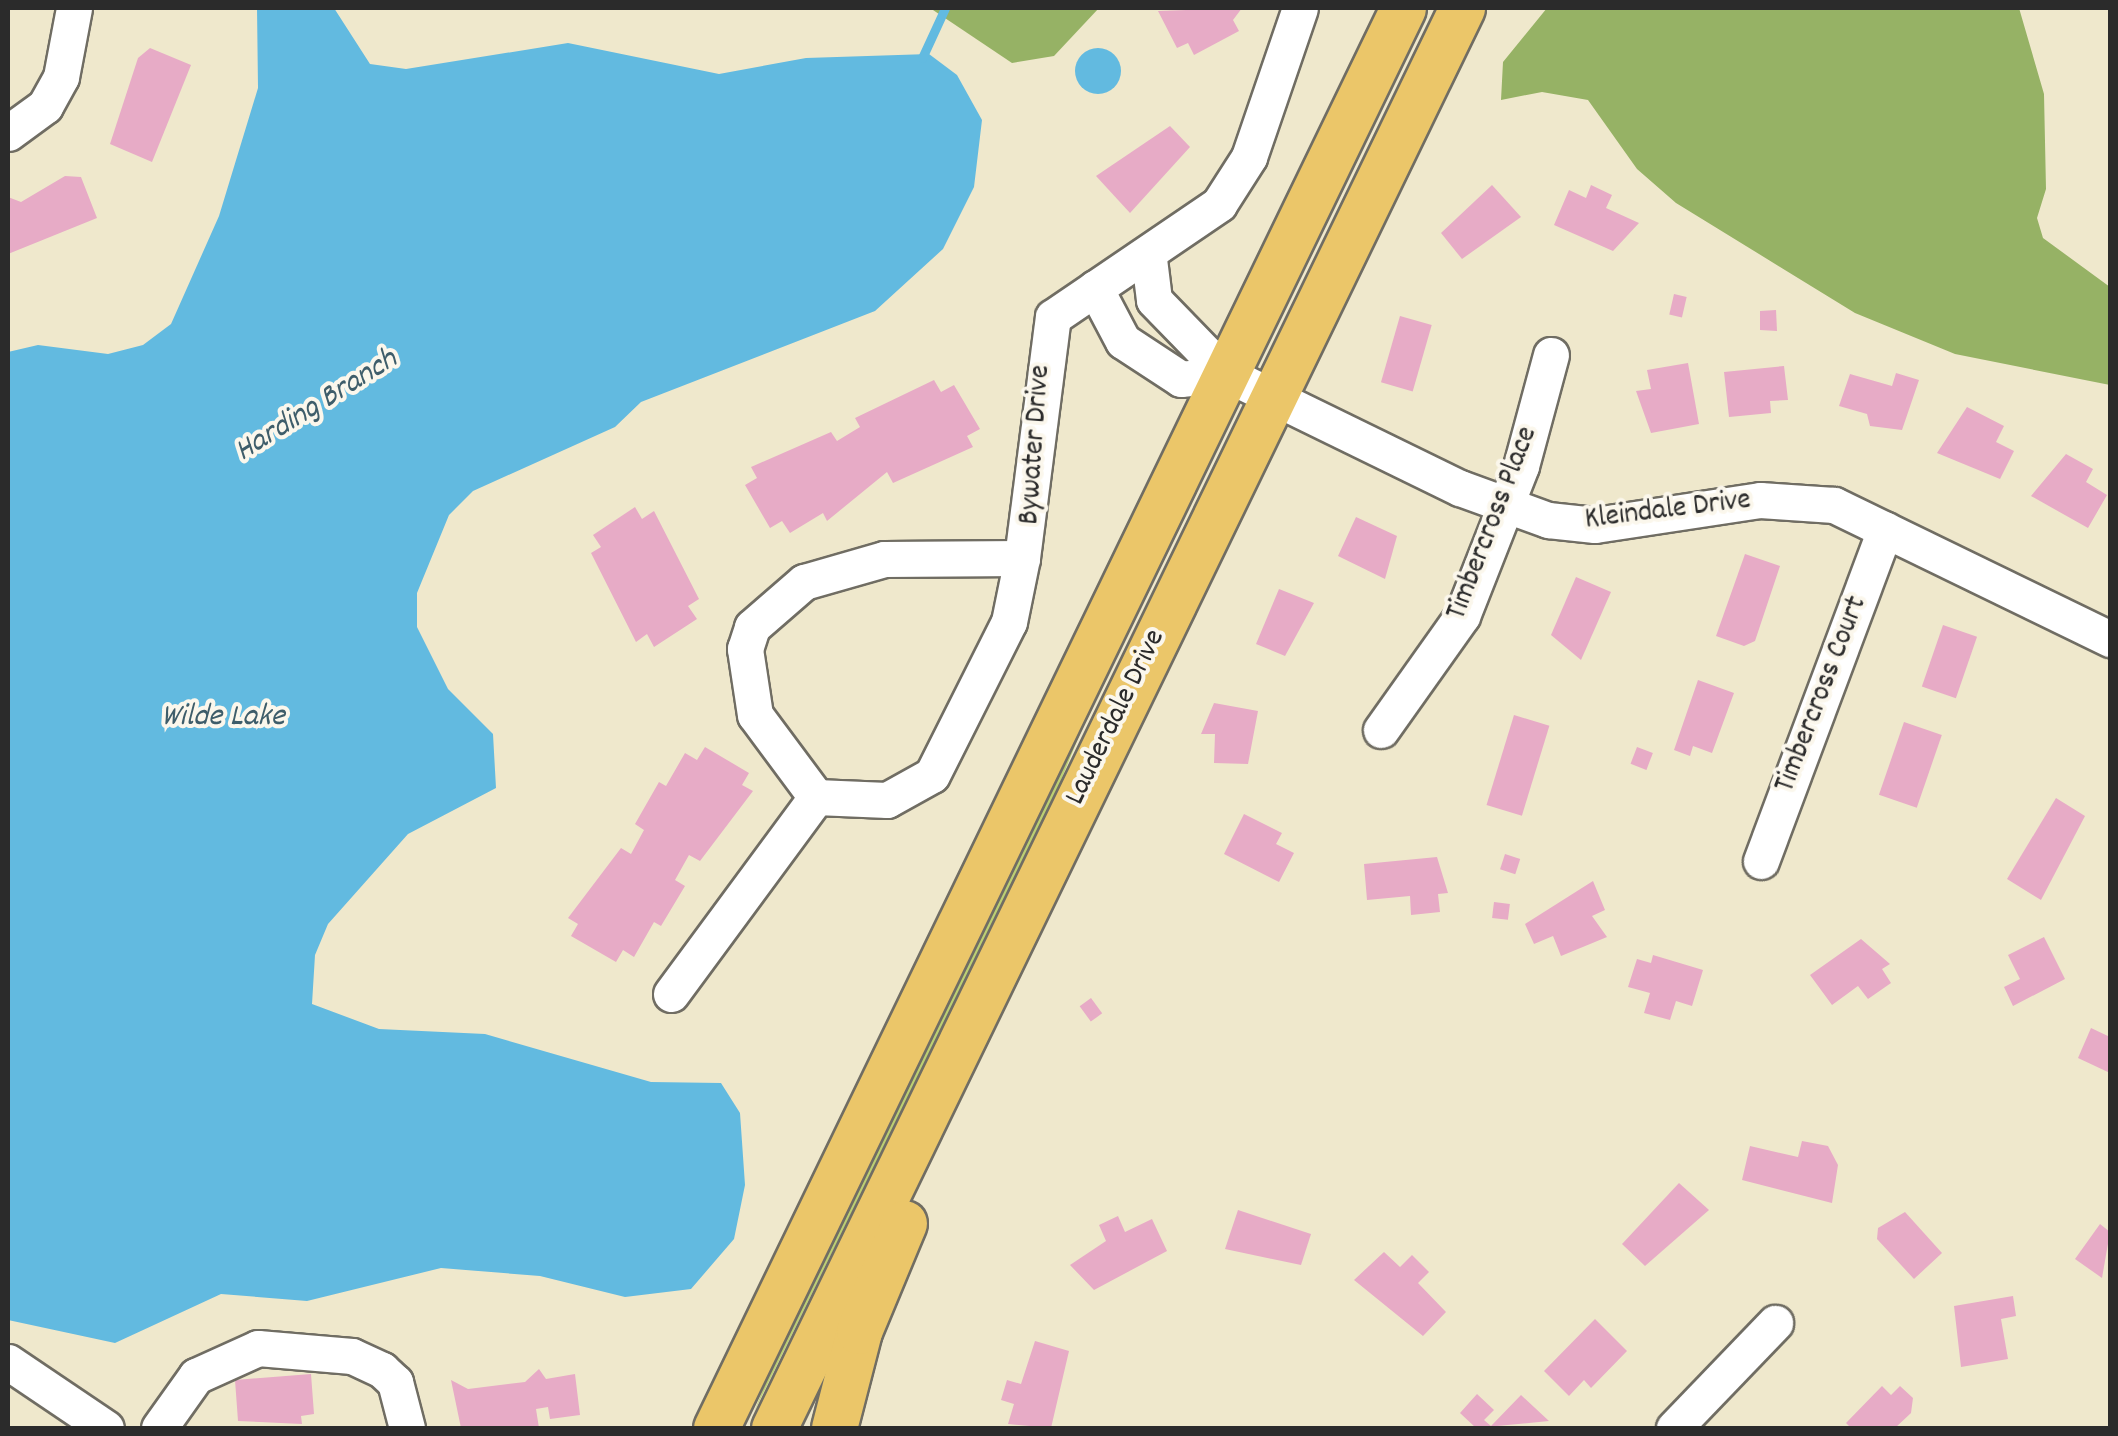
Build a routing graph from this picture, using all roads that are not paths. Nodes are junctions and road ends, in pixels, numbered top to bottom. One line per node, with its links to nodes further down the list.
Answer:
1 (74, 8): 5 (street)
2 (1300, 8): 6 (street, Bywater Drive)
3 (1403, 8): 9 (main road, Lauderdale Drive)
4 (1462, 8): 10 (main road, Lauderdale Drive)
5 (8, 133)
6 (1149, 259): 7 (street, Bywater Drive); 9 (street, Kleindale Drive)
7 (1095, 288): 9 (street, Kleindale Drive); 13 (street, Bywater Drive)
8 (1551, 355): 11 (street, Timbercross Place)
9 (1226, 374): 10 (street, Kleindale Drive); 22 (main road, Lauderdale Drive)
10 (1270, 396): 11 (street, Kleindale Drive); 19 (main road, Lauderdale Drive)
11 (1506, 506): 12 (street, Kleindale Drive); 15 (street, Timbercross Place)
12 (1886, 529): 14 (street, Kleindale Drive); 17 (street, Timbercross Court)
13 (1022, 558): 16 (street); 16 (street, Bywater Drive)
14 (2110, 640)
15 (1381, 730)
16 (816, 797): 18 (street)
17 (1761, 862)
18 (671, 994)
19 (980, 1002): 26 (main road, Lauderdale Drive); 27 (main road)
20 (1775, 1323): 28 (street)
21 (8, 1362): 23 (street)
22 (716, 1420)
23 (106, 1428)
24 (159, 1428): 25 (street)
25 (406, 1428)
26 (774, 1428)
27 (834, 1428)
28 (1674, 1428)

